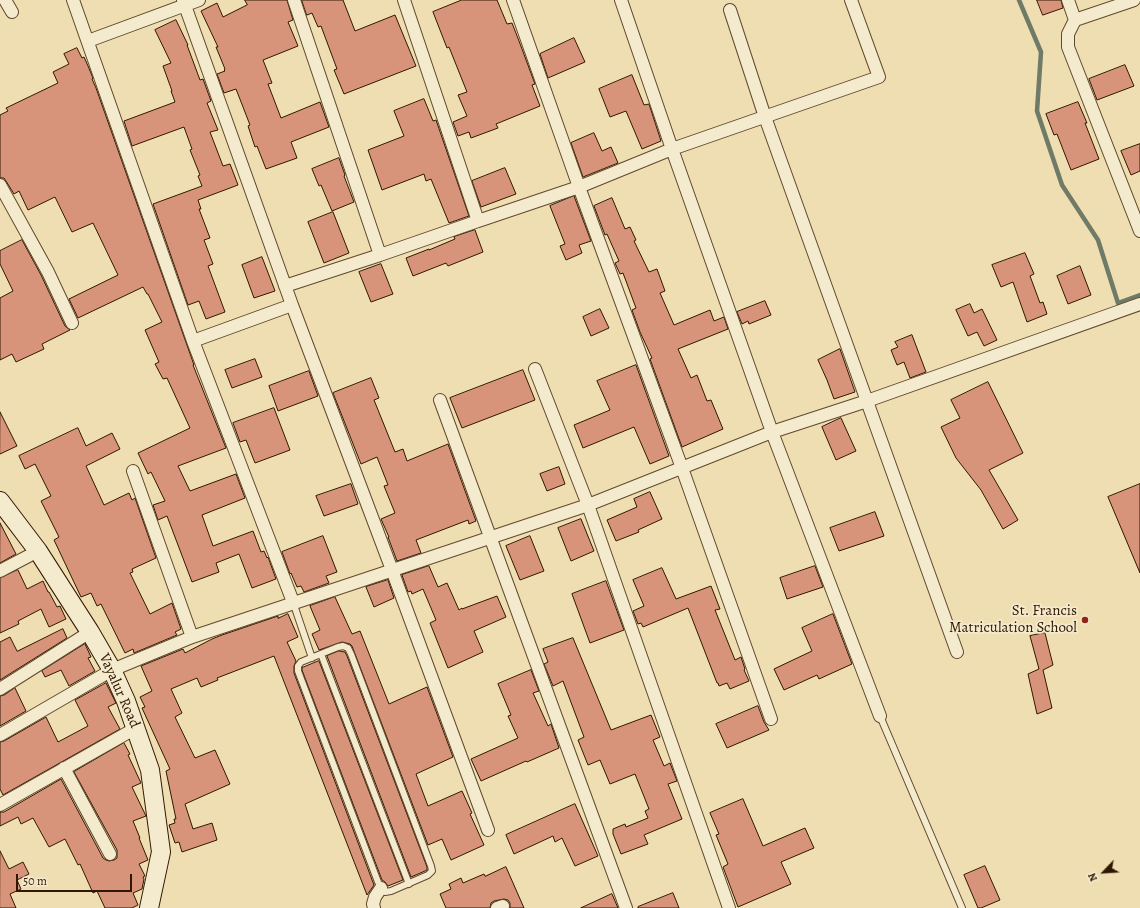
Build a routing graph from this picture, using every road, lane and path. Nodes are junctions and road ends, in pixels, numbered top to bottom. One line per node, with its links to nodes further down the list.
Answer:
1 (5, 0): 13 (street)
2 (73, 0): 15 (street)
3 (198, 0): 11 (street)
4 (294, 0): 22 (street)
5 (404, 0): 20 (street)
6 (513, 0): 19 (street)
7 (621, 0): 17 (street)
8 (851, 0): 16 (street)
9 (1068, 0): 14 (street)
10 (1134, 0): 14 (street)
11 (184, 2): 15 (street); 23 (street)
12 (730, 10): 16 (street)
13 (12, 12)
14 (1075, 20): 21 (street)
15 (88, 41): 27 (street)
16 (765, 117): 17 (street); 30 (street)
17 (672, 149): 19 (street); 31 (street)
18 (0, 185): 26 (street)
19 (579, 187): 20 (street); 32 (street)
20 (478, 221): 22 (street)
21 (1140, 231)
22 (380, 255): 23 (street)
23 (285, 286): 25 (street)
24 (1140, 304): 30 (street)
25 (292, 305): 27 (street); 38 (street)
26 (72, 323)
27 (193, 341): 40 (street)
28 (535, 369): 35 (street)
29 (440, 400): 36 (street)
30 (867, 401): 31 (street); 43 (street)
31 (772, 432): 32 (street); 48 (street)
32 (682, 468): 35 (street); 49 (street)
33 (133, 471): 42 (street)
34 (0, 502): 37 (main road, Vayalur Road)
35 (588, 505): 36 (street); 61 (street)
36 (489, 537): 38 (street); 60 (street)
37 (38, 550): 39 (street); 41 (main road, Vayalur Road)
38 (392, 570): 40 (street); 54 (street)
39 (0, 571)
40 (293, 602): 42 (street); 45 (lane)
41 (90, 632): 46 (main road, Vayalur Road); 47 (street)
42 (192, 637): 46 (street)
43 (957, 652)
44 (321, 654): 45 (lane); 56 (lane); 56 (lane)
45 (312, 658): 57 (lane)
46 (112, 670): 50 (main road, Vayalur Road); 51 (street)
47 (0, 689)
48 (880, 716): 62 (lane)
49 (771, 719)
50 (136, 728): 52 (street); 58 (main road, Vayalur Road)
51 (0, 735)
52 (64, 768): 53 (street); 55 (street)
53 (0, 805)
54 (488, 830)
55 (110, 854)
56 (409, 884): 57 (lane)
57 (381, 888): 59 (street)
58 (149, 908)
59 (374, 908)
60 (626, 908)
61 (729, 908)
62 (962, 908)

